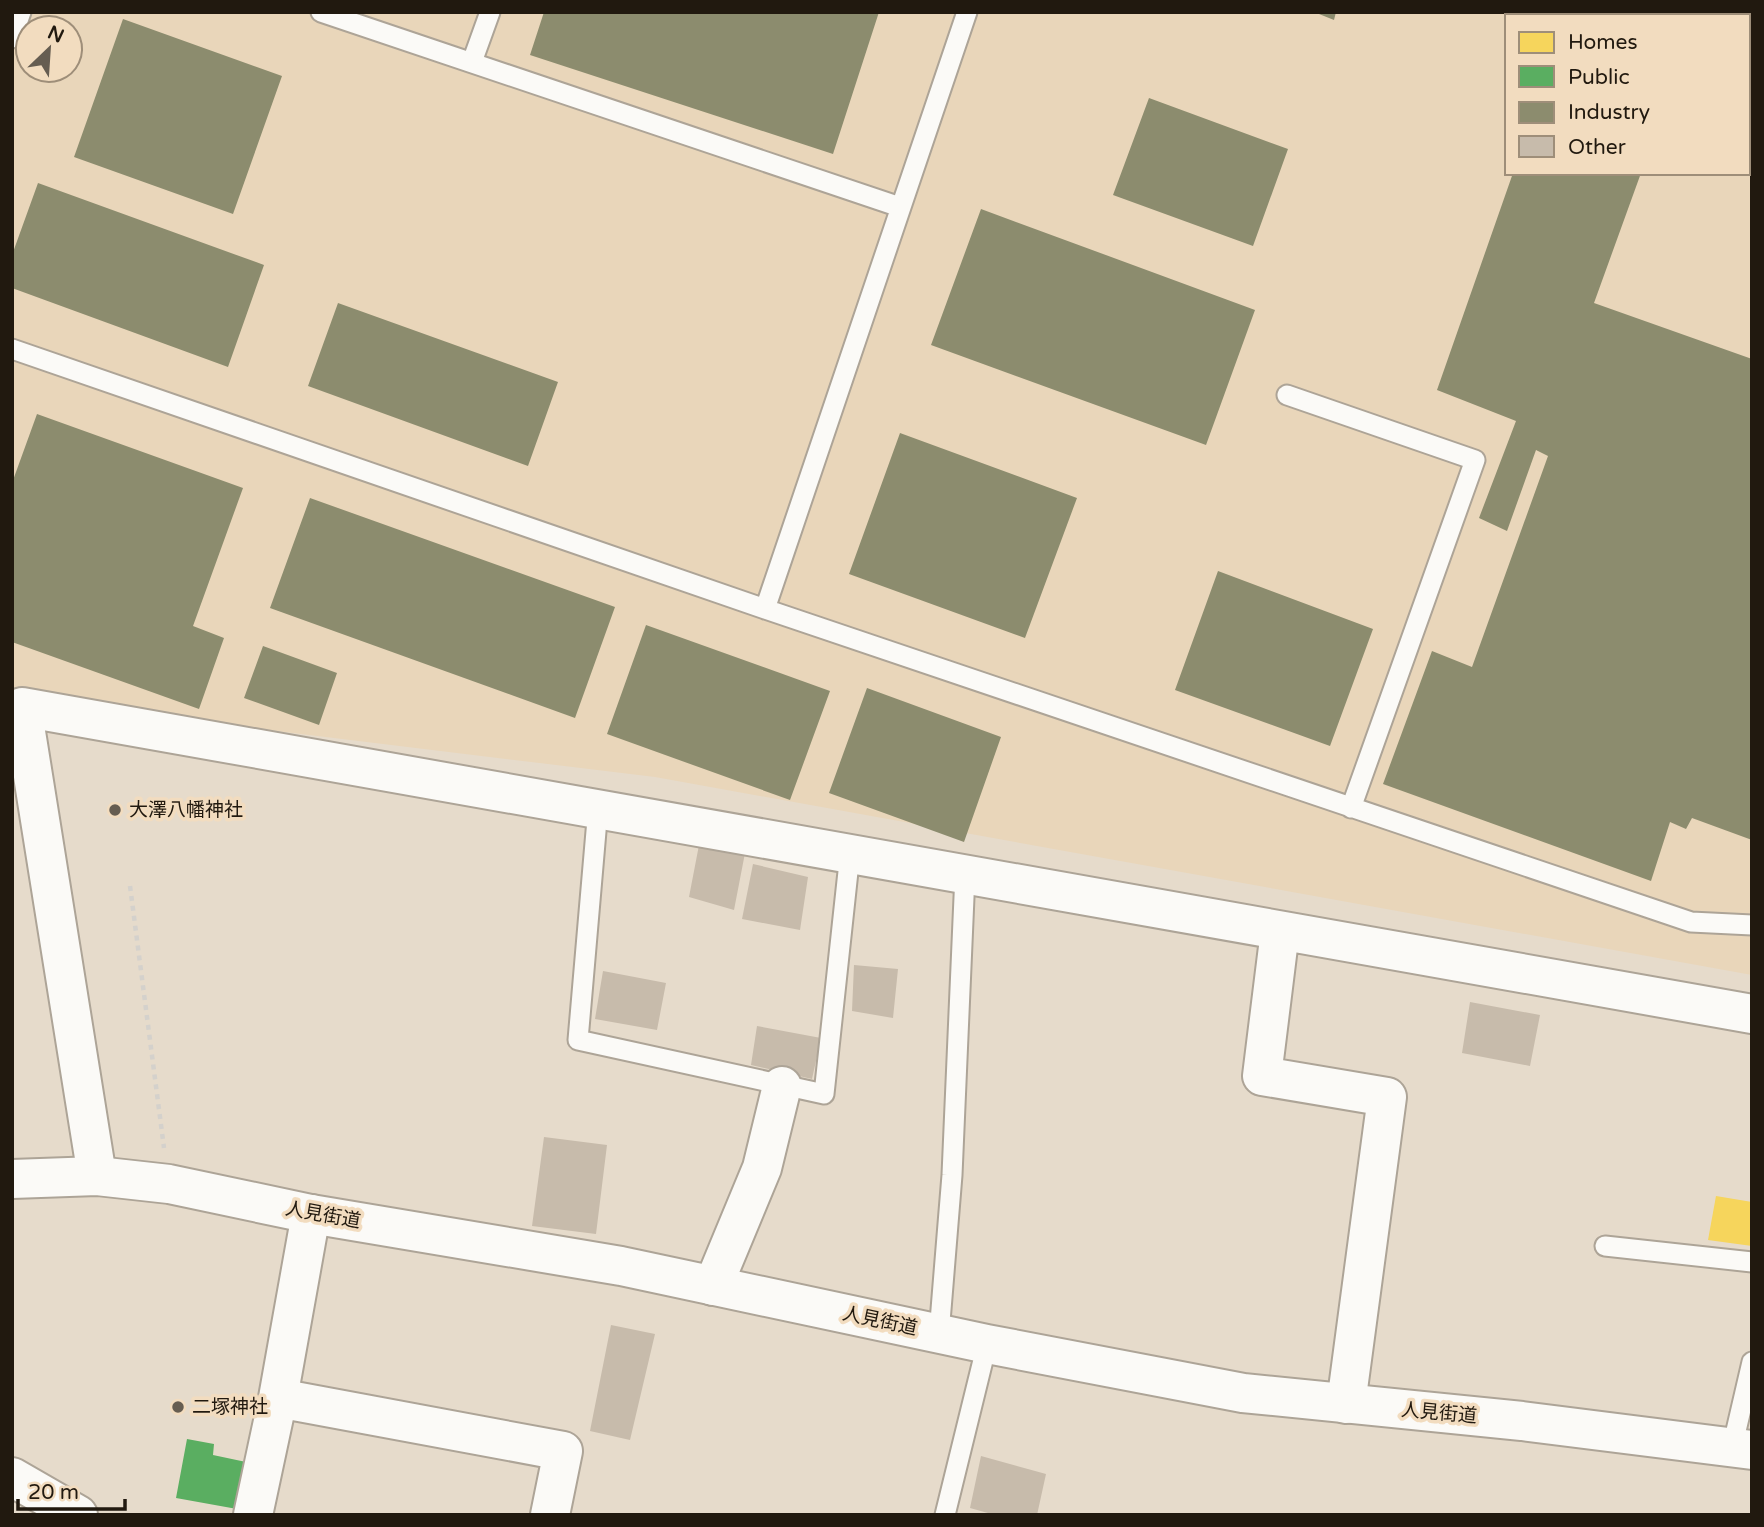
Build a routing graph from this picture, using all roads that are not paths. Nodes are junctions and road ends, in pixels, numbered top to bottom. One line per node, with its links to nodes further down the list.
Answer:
1 (21, 12): 5 (lane)
2 (321, 12): 6 (lane)
3 (490, 12): 6 (lane)
4 (967, 12): 7 (lane)
5 (12, 38)
6 (472, 62): 7 (lane)
7 (900, 207): 10 (lane)
8 (12, 349): 10 (lane)
9 (1287, 395): 12 (lane)
10 (765, 609): 12 (lane)
11 (598, 808): 13 (street); 18 (lane); 19 (street)
12 (1351, 808): 15 (lane)
13 (850, 853): 14 (street); 18 (lane)
14 (964, 874): 16 (street); 25 (lane)
15 (1752, 925)
16 (1280, 931): 17 (street); 29 (street)
17 (1752, 1014)
18 (782, 1086): 24 (street)
19 (97, 1176): 20 (street, 人見街道); 21 (street, 人見街道)
20 (12, 1179)
21 (311, 1214): 24 (street, 人見街道); 28 (street)
22 (1605, 1246): 23 (lane)
23 (1752, 1262)
24 (713, 1286): 25 (street, 人見街道)
25 (939, 1334): 26 (street, 人見街道)
26 (987, 1344): 29 (street, 人見街道); 35 (lane)
27 (1752, 1362): 30 (lane)
28 (278, 1398): 33 (street); 34 (street)
29 (1346, 1404): 30 (street, 人見街道)
30 (1742, 1450)
31 (12, 1477): 32 (street)
32 (78, 1515)
33 (253, 1515)
34 (550, 1515)
35 (945, 1515)

